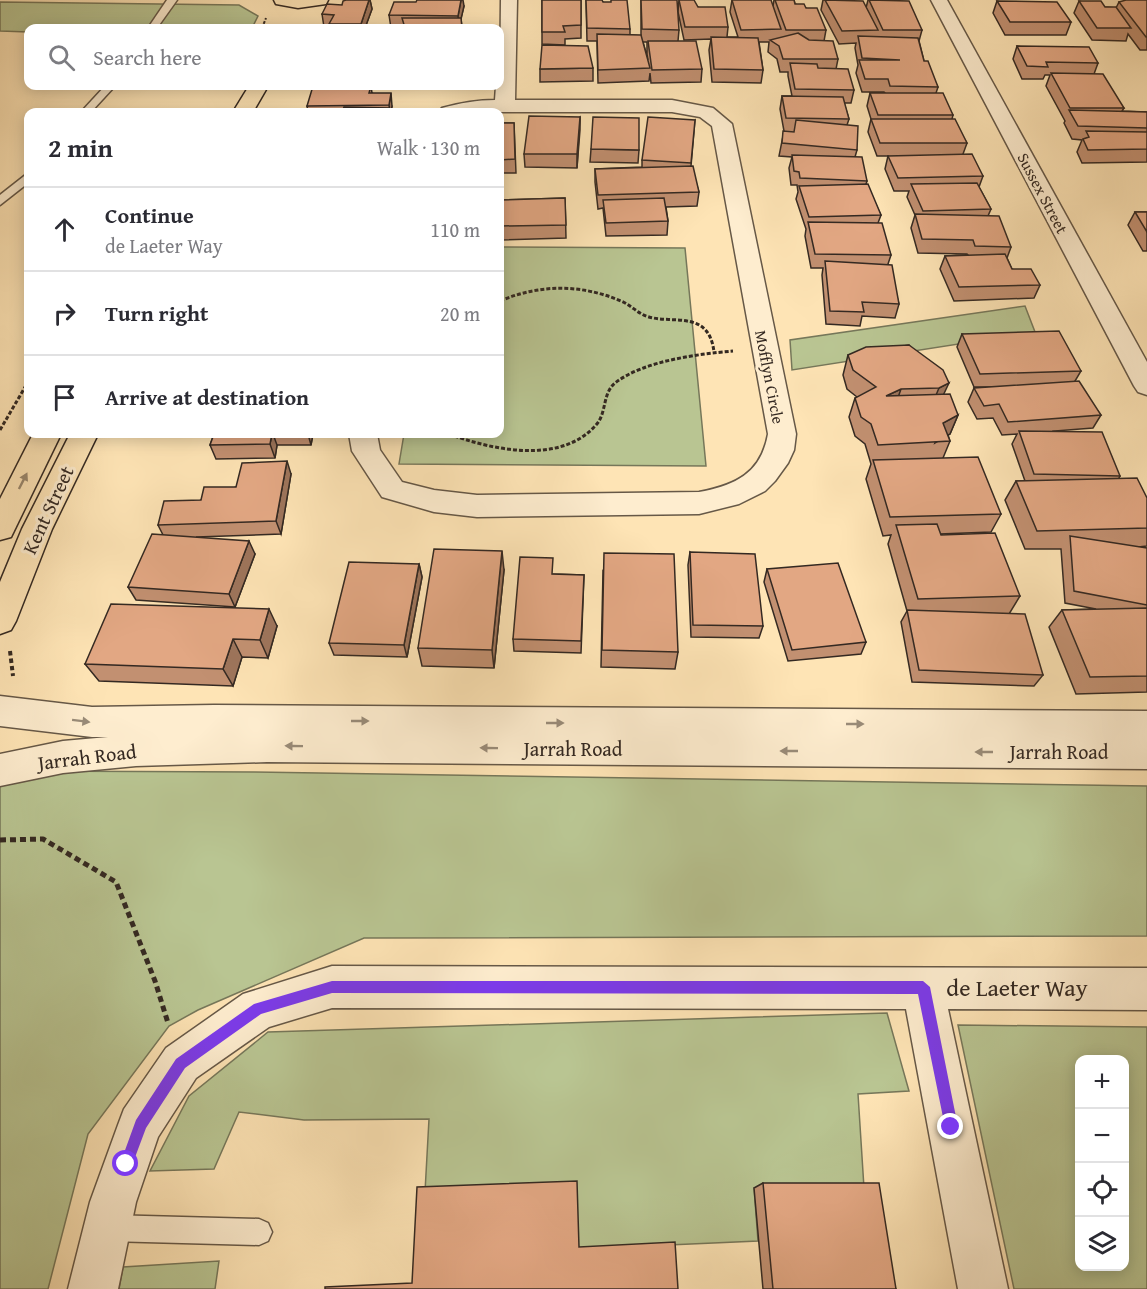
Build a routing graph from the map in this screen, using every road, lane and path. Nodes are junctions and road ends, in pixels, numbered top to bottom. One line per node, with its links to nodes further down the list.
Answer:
1 (172, 0): 6 (lane)
2 (282, 0): 3 (main road); 3 (main road)
3 (321, 0)
4 (509, 0): 10 (street)
5 (939, 0): 18 (street, Sussex Street)
6 (155, 24)
7 (106, 90): 11 (lane)
8 (256, 90): 12 (main road)
9 (270, 90): 13 (main road)
10 (505, 106): 14 (street, Mofflyn Circle); 23 (street, Mofflyn Circle)
11 (90, 108)
12 (245, 108)
13 (261, 108)
14 (463, 108)
15 (24, 180): 16 (lane)
16 (0, 201)
17 (504, 299): 24 (path)
18 (1147, 386)
19 (24, 389): 20 (path)
20 (0, 430)
21 (45, 438): 25 (main road, Kent Street, one-way to 21)
22 (82, 438): 26 (main road, Kent Street)
23 (364, 438)
24 (465, 438)
25 (0, 529)
26 (0, 621)
27 (0, 711): 28 (street, Jarrah Road, one-way to 28)
28 (1147, 726)
29 (1147, 753): 30 (street, Jarrah Road, one-way to 30)
30 (0, 770)
31 (0, 840): 34 (path)
32 (923, 987): 33 (street, de Laeter Way); 34 (street, de Laeter Way); 38 (street)
33 (1147, 989)
34 (181, 1063): 35 (street, de Laeter Way)
35 (107, 1228): 36 (lane); 37 (street, de Laeter Way)
36 (259, 1232)
37 (93, 1289)
38 (983, 1289)

